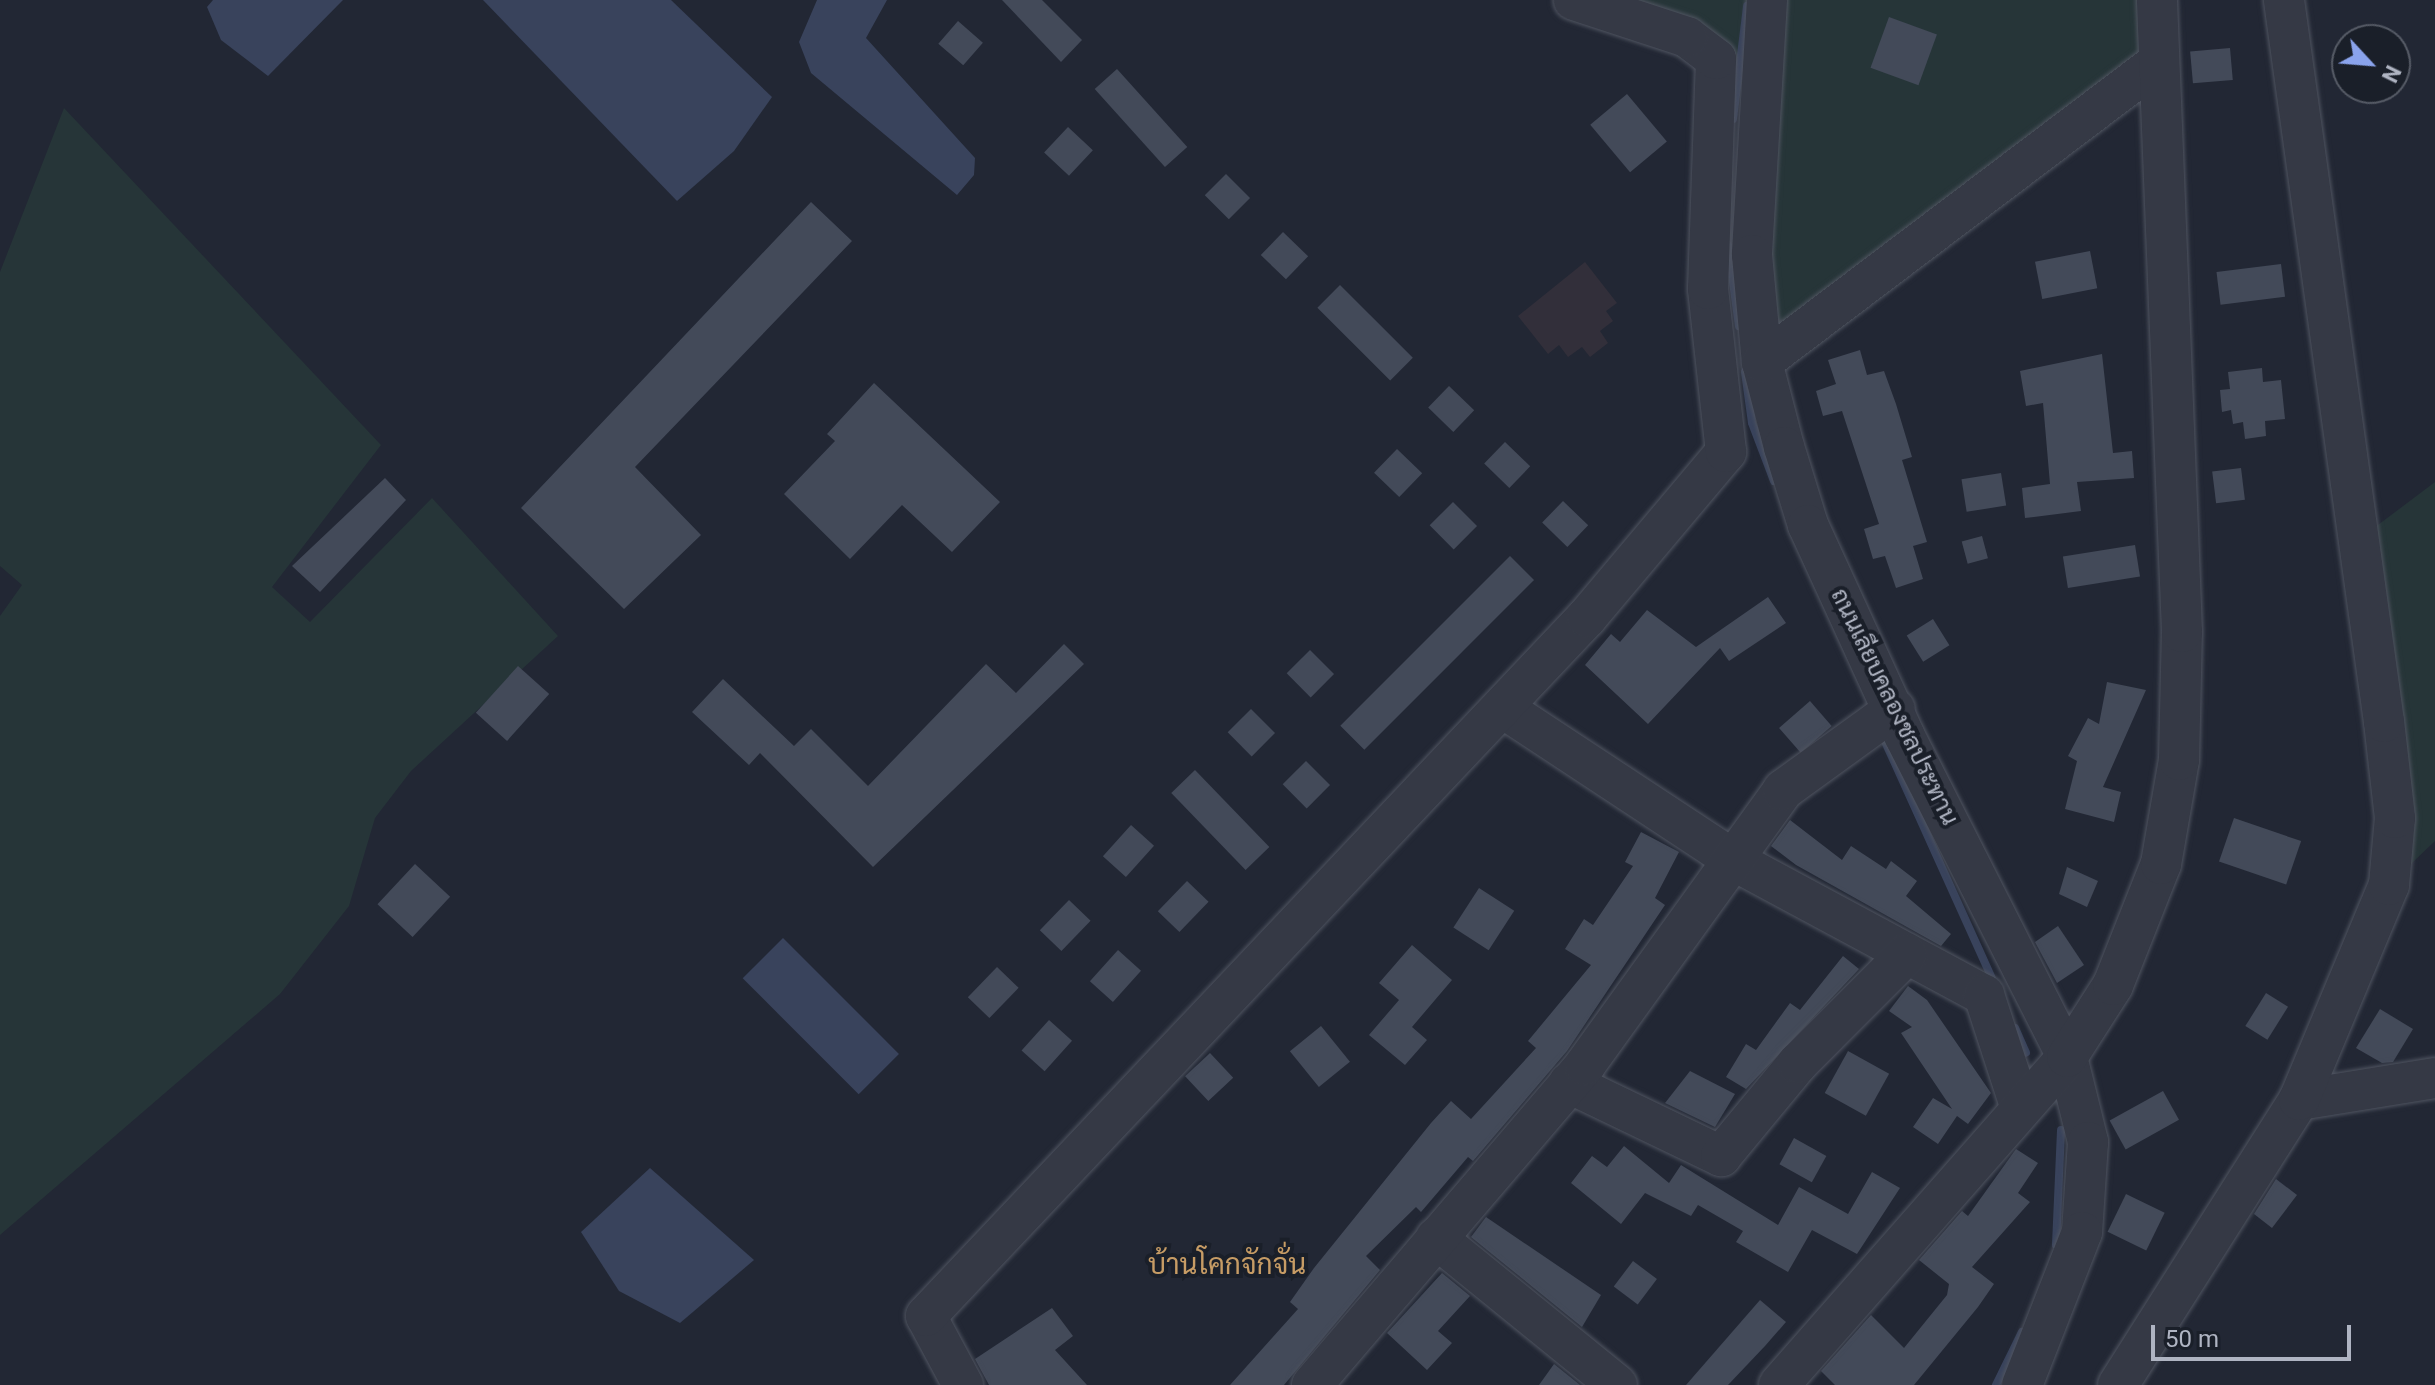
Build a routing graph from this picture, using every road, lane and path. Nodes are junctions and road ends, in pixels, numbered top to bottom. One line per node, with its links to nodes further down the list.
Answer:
1 (1574, 0): 7 (street)
2 (1767, 0): 6 (street, ถนนเลียบคลองชลประทาน)
3 (2157, 0): 5 (street)
4 (2284, 0): 14 (street)
5 (2156, 64): 6 (street); 11 (street)
6 (1762, 362): 8 (street, ถนนเลียบคลองชลประทาน)
7 (1503, 708): 9 (street); 17 (street)
8 (1881, 718): 9 (street); 11 (street, ถนนเลียบคลองชลประทาน)
9 (1735, 861): 10 (street); 13 (street)
10 (1907, 954): 13 (street); 15 (street)
11 (2067, 1057): 15 (street); 21 (street, ถนนเลียบคลองชลประทาน)
12 (2435, 1078): 14 (street)
13 (1569, 1083): 16 (street)
14 (2299, 1100): 22 (street)
15 (2019, 1103): 20 (street)
16 (1436, 1238): 18 (street); 19 (street)
17 (963, 1385)
18 (1312, 1385)
19 (1617, 1385)
20 (1779, 1385)
21 (2022, 1385)
22 (2118, 1385)

